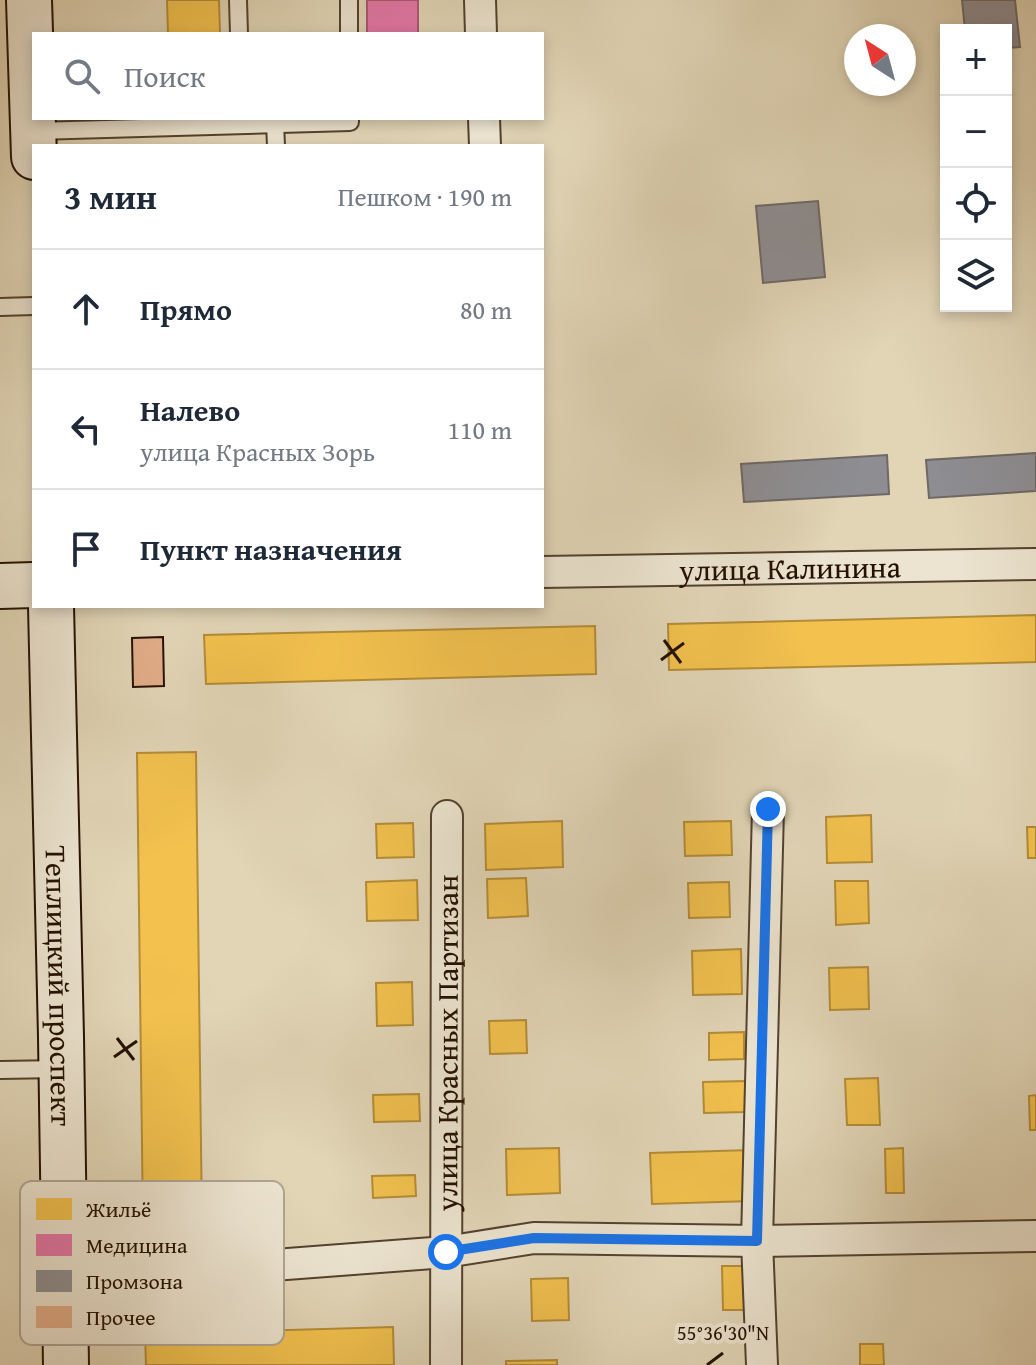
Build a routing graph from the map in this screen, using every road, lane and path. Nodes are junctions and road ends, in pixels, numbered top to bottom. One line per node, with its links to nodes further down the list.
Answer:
1 (29, 0): 8 (main road)
2 (238, 0): 5 (lane)
3 (349, 0): 6 (lane)
4 (480, 0): 7 (street)
5 (239, 32)
6 (349, 32)
7 (481, 32)
8 (32, 86)
9 (33, 120): 14 (main road)
10 (350, 120): 13 (lane)
11 (484, 120): 16 (street)
12 (241, 121): 13 (lane); 14 (lane)
13 (275, 123): 15 (lane)
14 (34, 144)
15 (276, 144)
16 (485, 144)
17 (32, 306): 18 (lane)
18 (0, 307)
19 (1036, 564): 20 (street, улица Калинина)
20 (544, 572)
21 (32, 585): 22 (main road)
22 (0, 586)
23 (51, 608): 26 (main road, Теплицкий проспект)
24 (768, 809): 30 (street)
25 (447, 816): 31 (street, улица Красных Партизан)
26 (61, 1069): 27 (lane); 28 (main road, Теплицкий проспект)
27 (0, 1070)
28 (63, 1181)
29 (1036, 1236): 30 (street)
30 (757, 1241): 31 (street); 36 (street)
31 (446, 1252): 32 (street); 35 (street, улица Красных Партизан)
32 (284, 1264)
33 (66, 1345): 34 (main road, Теплицкий проспект)
34 (66, 1365)
35 (446, 1365)
36 (762, 1365)

